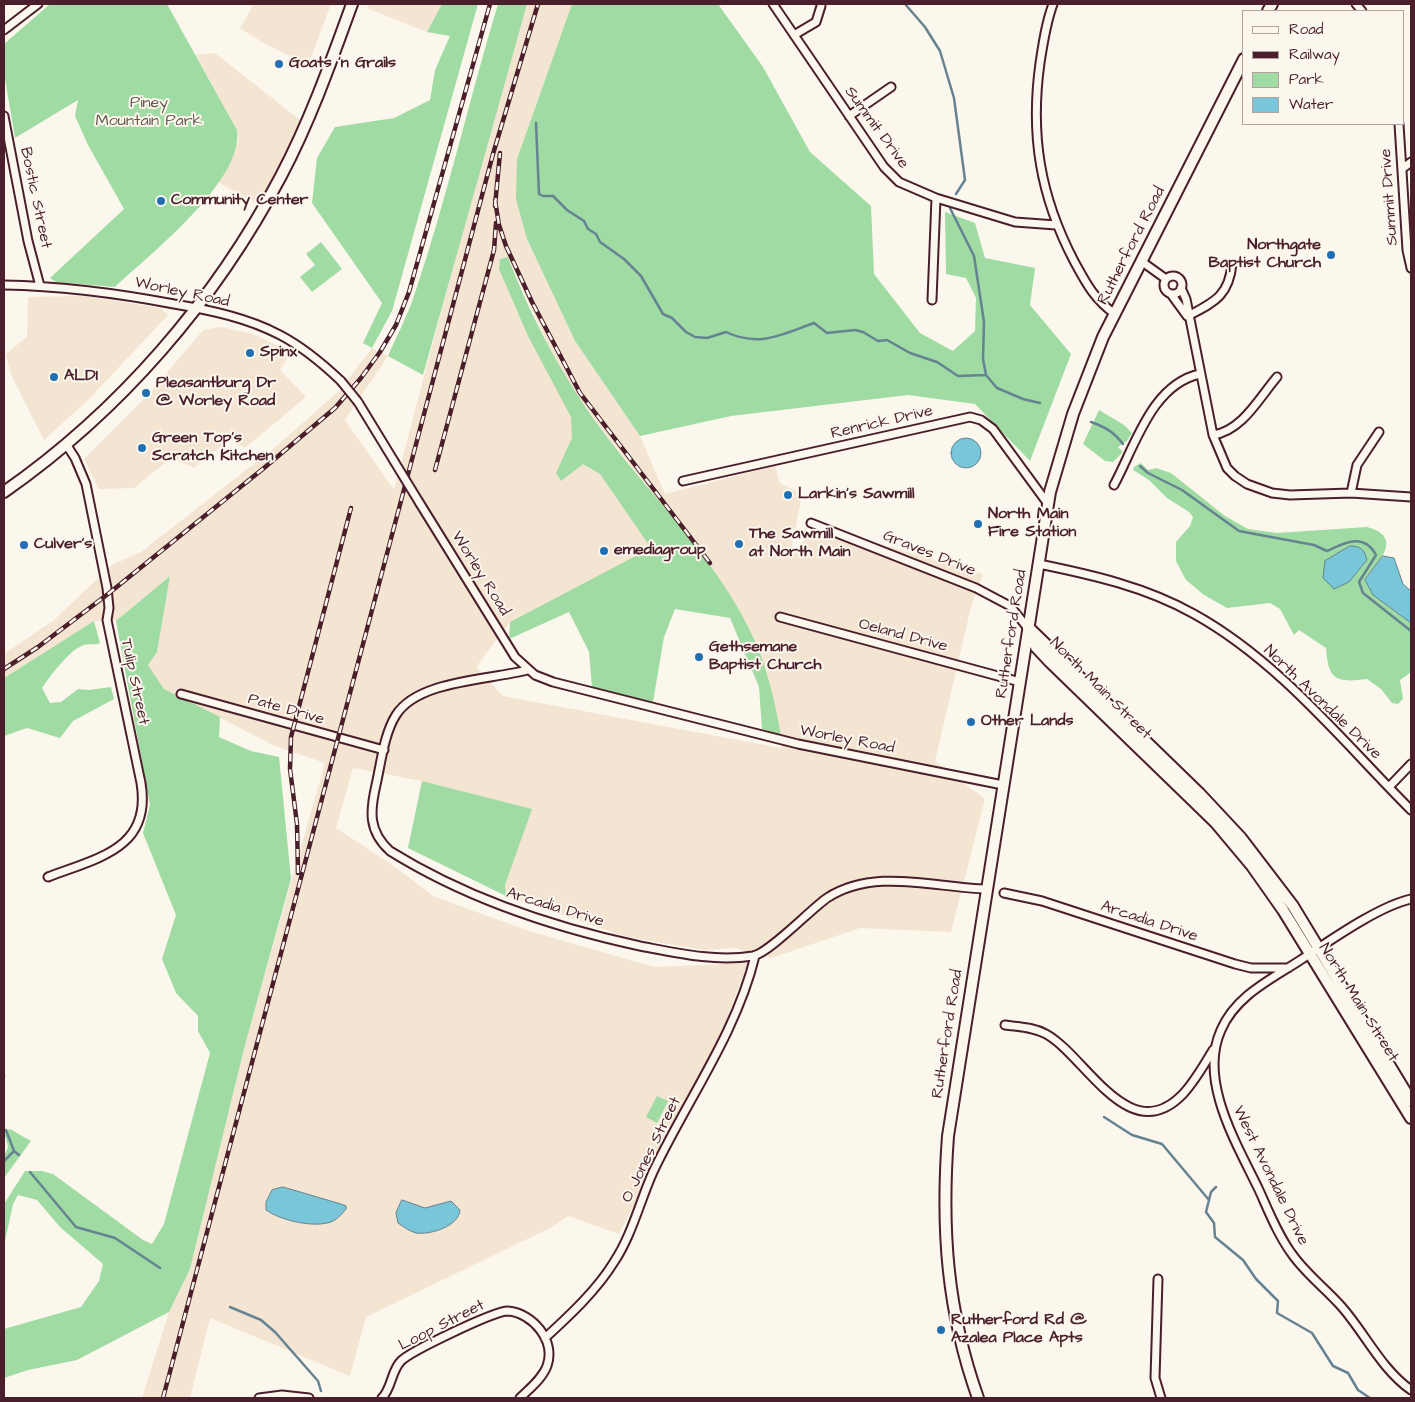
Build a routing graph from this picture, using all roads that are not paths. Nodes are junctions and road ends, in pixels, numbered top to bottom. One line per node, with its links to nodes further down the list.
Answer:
1 (38, 4): 6 (street)
2 (352, 4): 26 (street)
3 (773, 4): 7 (street, Summit Drive)
4 (1053, 4): 16 (street)
5 (822, 6): 7 (street)
6 (4, 30)
7 (794, 35): 11 (street, Summit Drive)
8 (1242, 63): 17 (street, Rutherford Road)
9 (891, 87): 11 (street)
10 (4, 116): 22 (street, Bostic Street)
11 (849, 116): 15 (street, Summit Drive)
12 (1399, 125): 14 (street, Summit Drive)
13 (1411, 162): 14 (street)
14 (1402, 169): 19 (street, Summit Drive)
15 (936, 198): 16 (street, Summit Drive); 25 (street)
16 (1056, 225): 27 (street)
17 (1142, 261): 20 (street); 27 (street, Rutherford Road)
18 (1232, 264): 28 (street)
19 (1411, 268)
20 (1166, 279): 23 (street); 24 (street)
21 (4, 285): 22 (street, Worley Road)
22 (40, 286): 26 (street, Worley Road)
23 (1181, 288): 24 (street); 28 (street)
24 (1171, 294): 28 (street)
25 (932, 300)
26 (196, 307): 33 (street); 44 (street, Worley Road, bridge)
27 (1115, 314): 39 (street, Rutherford Road)
28 (1188, 316): 29 (street)
29 (1200, 374): 32 (street); 35 (street)
30 (1277, 377): 32 (street)
31 (1379, 432): 37 (street)
32 (1213, 435): 37 (street)
33 (66, 444): 36 (street); 52 (street, Tulip Street)
34 (684, 481): 39 (street, Renrick Drive)
35 (1114, 485)
36 (4, 492)
37 (1351, 493): 38 (street)
38 (1411, 497)
39 (1049, 504): 41 (street, Rutherford Road)
40 (811, 523): 43 (street, Graves Drive)
41 (1039, 564): 43 (street, Rutherford Road); 50 (street, North Avondale Drive)
42 (780, 617): 45 (street, Oeland Drive)
43 (1028, 627): 45 (street, Rutherford Road); 56 (street, North Main Street)
44 (527, 670): 47 (street, Arcadia Drive); 49 (street, Worley Road)
45 (1020, 682): 49 (street, Rutherford Road)
46 (181, 694): 47 (street, Pate Drive)
47 (384, 750): 57 (street, Arcadia Drive)
48 (1411, 764): 50 (street)
49 (1003, 786): 53 (street, Rutherford Road)
50 (1389, 788): 51 (street, North Avondale Drive)
51 (1411, 810)
52 (48, 877)
53 (987, 889): 57 (street); 70 (street, Rutherford Road)
54 (1004, 893): 58 (street, Arcadia Drive)
55 (1411, 899): 56 (street, West Avondale Drive)
56 (1314, 951): 58 (street, West Avondale Drive); 61 (street, North Main Street); 62 (street, North Main Street)
57 (755, 956): 64 (street, O Jones Street)
58 (1288, 968): 60 (street, West Avondale Drive)
59 (1005, 1025): 60 (street)
60 (1214, 1050): 65 (street, West Avondale Drive)
61 (1411, 1101)
62 (1411, 1118)
63 (1158, 1279): 71 (street)
64 (545, 1338): 68 (street, Loop Street); 69 (street)
65 (1411, 1390)
66 (260, 1398): 67 (street)
67 (309, 1398)
68 (382, 1398)
69 (520, 1398)
70 (978, 1398)
71 (1161, 1398)

